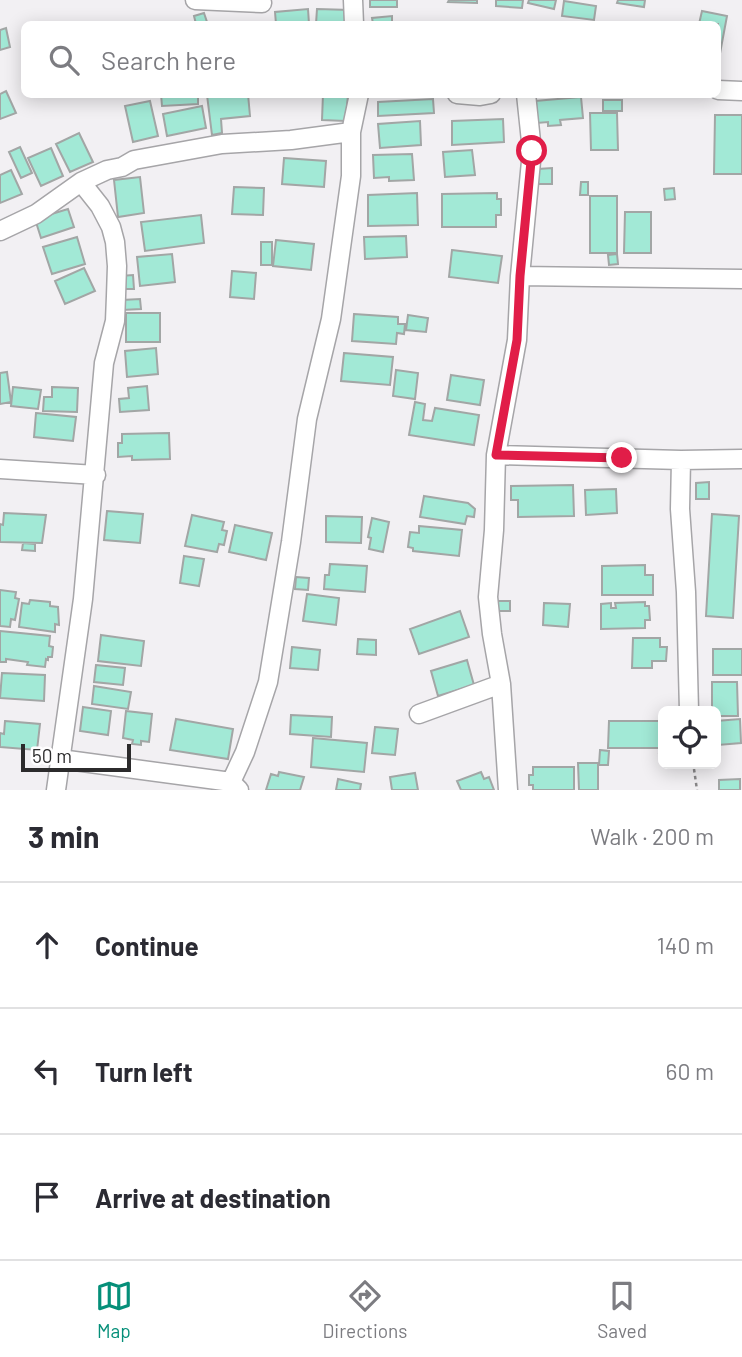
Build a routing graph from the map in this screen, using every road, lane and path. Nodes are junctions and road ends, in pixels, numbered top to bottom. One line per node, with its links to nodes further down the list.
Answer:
1 (195, 0): 3 (street)
2 (353, 0): 4 (street)
3 (262, 2)
4 (354, 21)
5 (721, 90): 6 (street)
6 (742, 91)
7 (358, 98): 9 (street)
8 (526, 98): 12 (street)
9 (351, 132): 10 (street); 24 (street)
10 (81, 183): 11 (street); 18 (street)
11 (0, 231)
12 (520, 276): 13 (street); 14 (street)
13 (742, 279)
14 (496, 455): 16 (street); 19 (street)
15 (742, 459): 16 (street)
16 (681, 460): 20 (street)
17 (0, 469): 18 (street)
18 (96, 475): 22 (street)
19 (501, 684): 21 (street); 26 (street)
20 (689, 706)
21 (419, 714)
22 (60, 759): 24 (street); 25 (street)
23 (694, 769): 27 (path)
24 (235, 786)
25 (56, 790)
26 (508, 790)
27 (696, 790)

